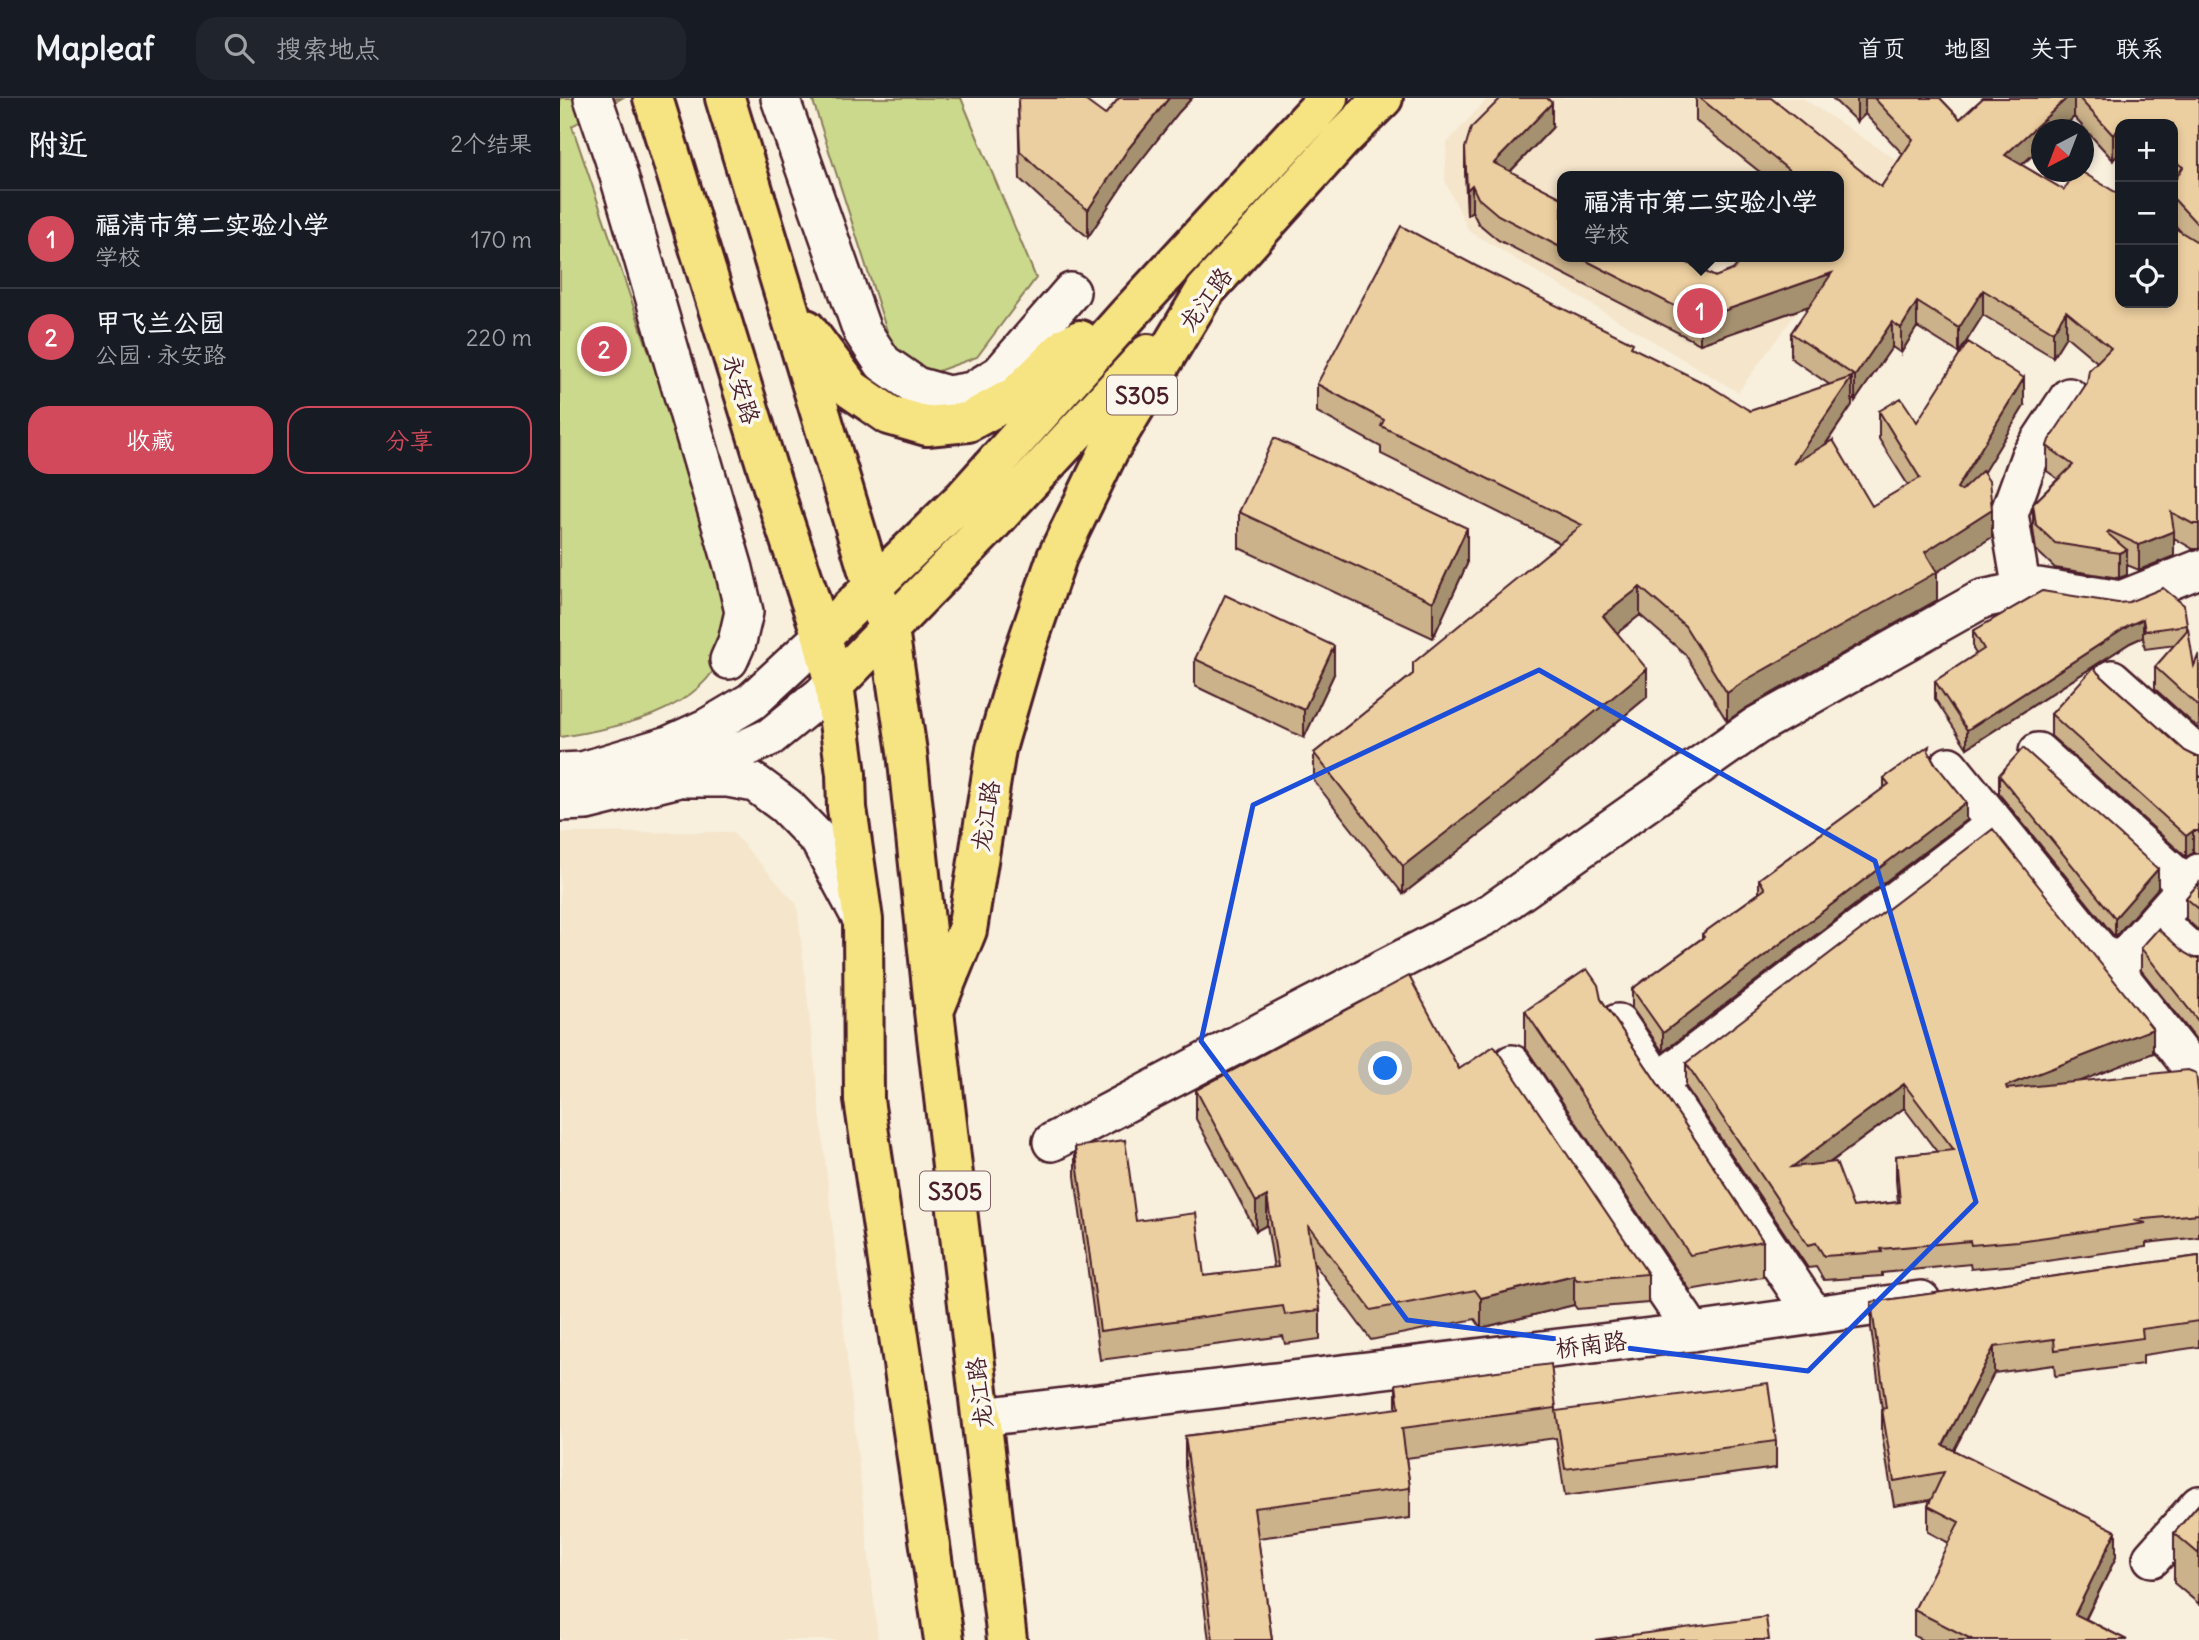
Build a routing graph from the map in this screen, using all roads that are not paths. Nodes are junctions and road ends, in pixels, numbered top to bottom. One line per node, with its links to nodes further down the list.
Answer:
1 (593, 98): 17 (street)
2 (653, 98): 16 (main road, 永安路)
3 (780, 98): 8 (street)
4 (1328, 98): 10 (main road, 龙江路 / S305)
5 (1383, 98): 7 (main road, 龙江路 / S305)
6 (728, 107): 9 (main road)
7 (1205, 291): 15 (main road); 32 (main road, 龙江路 / S305)
8 (1071, 292)
9 (789, 306): 10 (main road); 13 (main road)
10 (1126, 317): 13 (main road, 龙江路 / S305)
11 (2069, 397): 14 (street)
12 (2199, 569): 14 (street)
13 (873, 587): 15 (main road); 16 (main road, 龙江路)
14 (2022, 591): 37 (street)
15 (888, 630): 19 (main road); 32 (main road)
16 (822, 636): 19 (main road, 永安路); 23 (street)
17 (729, 660)
18 (2112, 679): 21 (street)
19 (834, 685): 24 (street); 28 (main road, 永安路)
20 (2038, 752): 27 (street)
21 (2199, 757)
22 (1949, 766): 26 (street)
23 (560, 772)
24 (679, 778): 25 (street); 28 (street)
25 (560, 802)
26 (1996, 824): 31 (street); 36 (street)
27 (2193, 880): 29 (street)
28 (863, 920): 44 (main road)
29 (2157, 921): 30 (street); 31 (street)
30 (2199, 959)
31 (2114, 969): 35 (street)
32 (934, 1011): 41 (main road, 龙江路 / S305)
33 (1618, 1023): 36 (street)
34 (1512, 1064): 40 (street)
35 (2199, 1077)
36 (1658, 1082): 39 (street)
37 (1052, 1142)
38 (1952, 1296): 39 (street, 桥南路)
39 (1814, 1315): 40 (street, 桥南路)
40 (1693, 1332): 41 (street, 桥南路)
41 (982, 1417): 45 (main road, 龙江路 / S305)
42 (2199, 1505): 43 (street)
43 (2152, 1558)
44 (944, 1640)
45 (1007, 1640)

